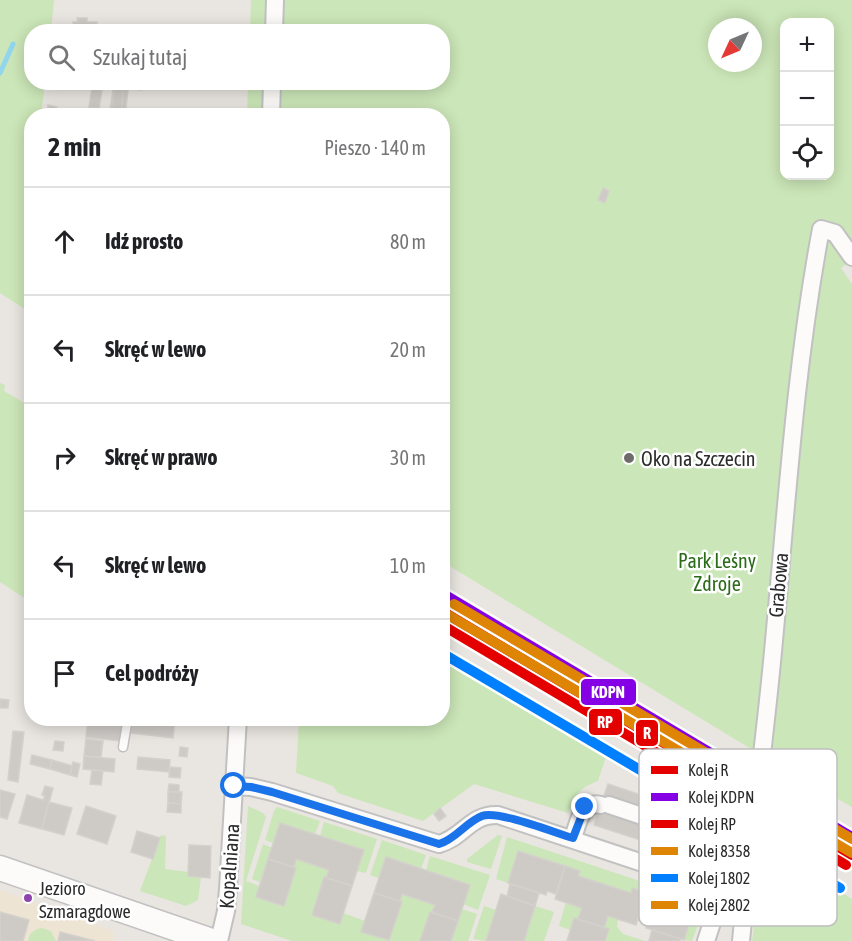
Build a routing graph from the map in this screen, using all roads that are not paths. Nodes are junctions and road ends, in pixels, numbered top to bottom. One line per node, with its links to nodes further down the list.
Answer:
1 (275, 0): 2 (street)
2 (274, 24)
3 (272, 90): 4 (street)
4 (271, 108)
5 (852, 257): 9 (street, Grabowa)
6 (127, 726): 8 (lane)
7 (238, 726): 10 (street, Kopalniana)
8 (123, 747)
9 (762, 749)
10 (234, 786): 12 (street); 18 (street, Kopalniana)
11 (639, 816): 12 (street)
12 (573, 838): 13 (street)
13 (639, 860)
14 (0, 868): 17 (street)
15 (711, 926): 19 (street)
16 (742, 926): 20 (street, Grabowa)
17 (213, 941)
18 (219, 941)
19 (706, 941)
20 (741, 941)

